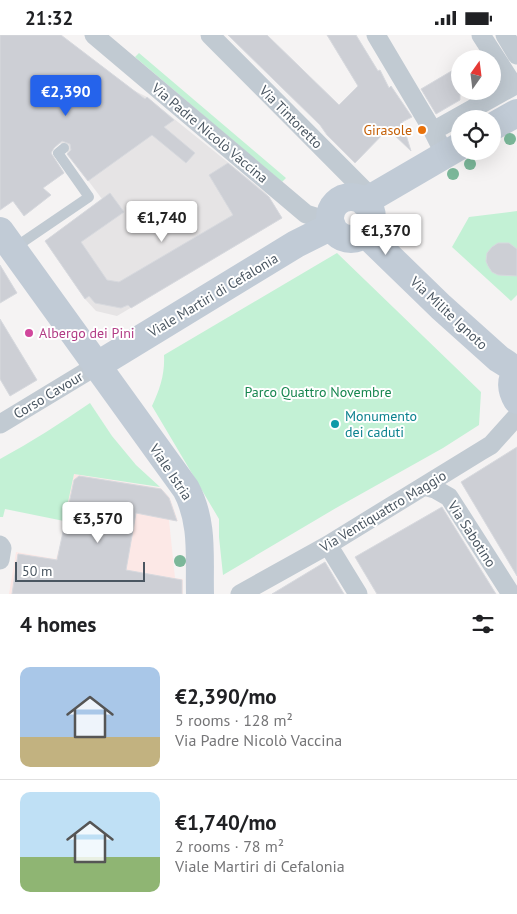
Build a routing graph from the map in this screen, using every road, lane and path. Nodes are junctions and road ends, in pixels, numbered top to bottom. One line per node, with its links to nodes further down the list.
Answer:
1 (94, 35): 13 (street, Via Padre Nicolò Vaccina)
2 (210, 35): 12 (street, Via Tintoretto)
3 (376, 35): 10 (street)
4 (481, 35): 7 (street)
5 (505, 35): 6 (street)
6 (517, 55)
7 (515, 85): 10 (street)
8 (517, 113): 9 (main road)
9 (501, 122)
10 (446, 144): 12 (main road)
11 (64, 148): 15 (lane)
12 (368, 200): 13 (main road); 14 (main road)
13 (331, 221): 14 (main road); 16 (main road, Viale Martiri di Cefalonia)
14 (368, 235): 17 (main road, Via Milite Ignoto)
15 (4, 246): 16 (main road, Viale Istria)
16 (96, 366): 18 (street, Corso Cavour); 24 (main road, Viale Istria)
17 (514, 375)
18 (3, 415)
19 (517, 416): 20 (street, Via Ventiquattro Maggio)
20 (424, 486): 22 (street, Via Ventiquattro Maggio); 27 (street, Via Sabotino)
21 (0, 545): 23 (street)
22 (328, 545): 25 (street, Via Ventiquattro Maggio); 26 (street)
23 (0, 560)
24 (200, 594)
25 (240, 594)
26 (358, 594)
27 (511, 594)

